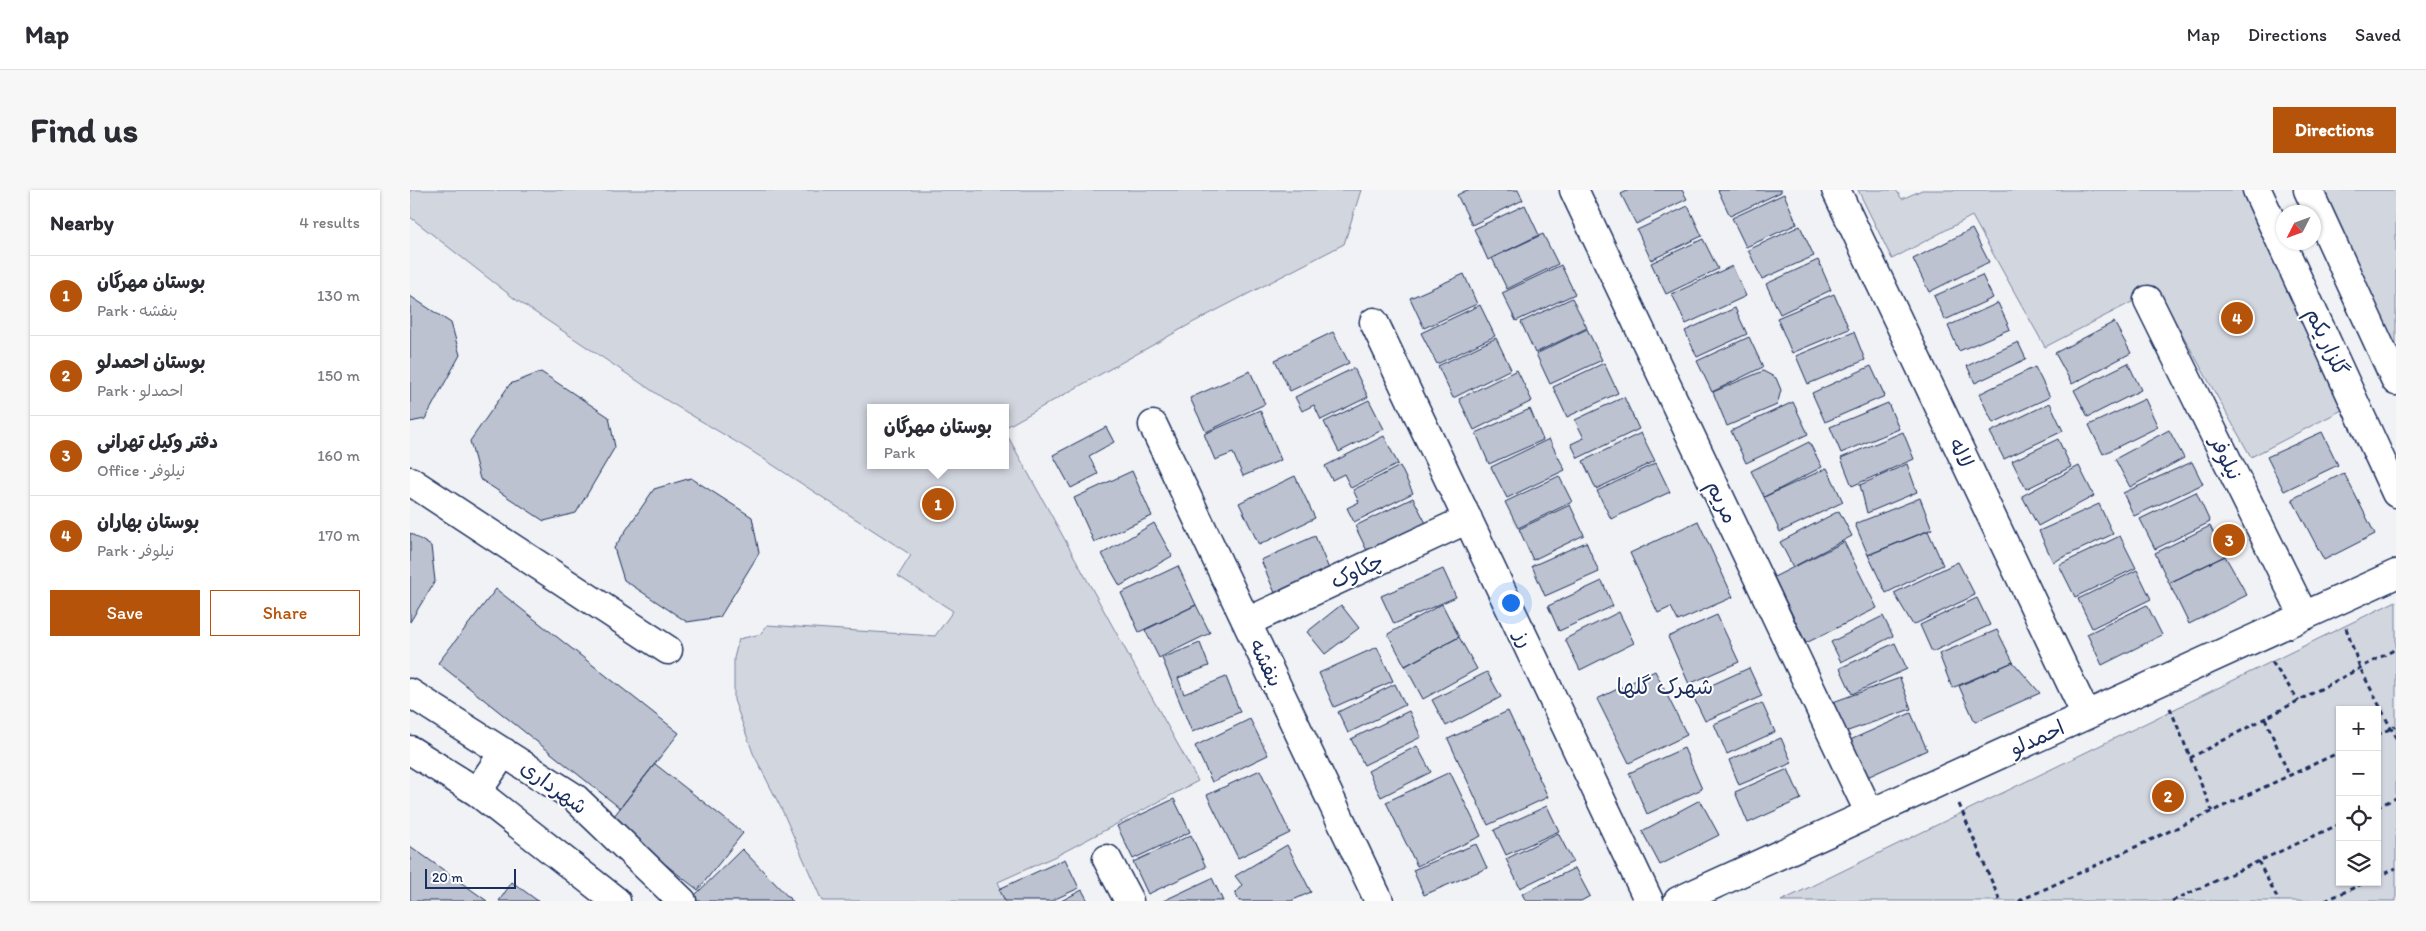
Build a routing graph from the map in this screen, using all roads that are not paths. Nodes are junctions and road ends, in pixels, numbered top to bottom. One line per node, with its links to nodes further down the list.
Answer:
1 (1574, 190): 21 (street, مریم)
2 (1836, 190): 17 (street, لاله)
3 (2257, 190): 10 (street, گلزار یکم)
4 (2308, 190): 7 (street)
5 (2148, 300): 13 (street, نیلوفر)
6 (1374, 322): 11 (street, رز)
7 (2396, 381)
8 (1153, 425): 14 (street, بنفشه)
9 (410, 481): 15 (street)
10 (2396, 493)
11 (1468, 519): 14 (street, چکاوک); 27 (street, رز)
12 (2396, 574): 13 (street, احمدلو)
13 (2304, 616): 17 (street, احمدلو)
14 (1247, 622): 26 (street, بنفشه)
15 (668, 650)
16 (410, 693): 19 (street, شهرداری)
17 (2086, 715): 21 (street, احمدلو)
18 (410, 750): 20 (street)
19 (504, 752): 20 (street); 24 (street, شهرداری)
20 (477, 792): 23 (street)
21 (1870, 814): 28 (street, احمدلو)
22 (1107, 859): 25 (street)
23 (616, 901)
24 (682, 901)
25 (1129, 901)
26 (1379, 901)
27 (1648, 901)
28 (1678, 901)

